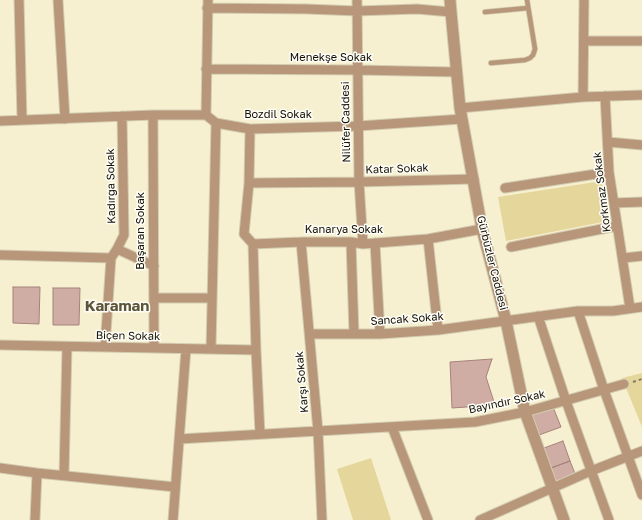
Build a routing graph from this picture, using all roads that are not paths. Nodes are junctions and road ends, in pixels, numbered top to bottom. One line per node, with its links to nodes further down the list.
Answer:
1 (19, 0): 29 (street)
2 (58, 0): 28 (street)
3 (357, 0): 12 (street, Nilüfer Caddesi)
4 (450, 0): 13 (street, Gürbüzler Caddesi)
5 (527, 0): 11 (lane)
6 (584, 0): 15 (street)
7 (208, 4): 8 (street); 18 (street)
8 (252, 4): 10 (street)
9 (417, 4): 12 (street); 13 (street)
10 (307, 5): 12 (street)
11 (528, 8): 14 (lane); 17 (lane)
12 (357, 11): 19 (street, Nilüfer Caddesi)
13 (451, 12): 20 (street, Gürbüzler Caddesi)
14 (485, 12)
15 (584, 41): 16 (street); 23 (street)
16 (642, 41)
17 (491, 63)
18 (206, 69): 19 (street, Menekşe Sokak); 26 (street)
19 (358, 70): 20 (street, Menekşe Sokak); 32 (street, Nilüfer Caddesi)
20 (456, 72): 24 (street, Gürbüzler Caddesi)
21 (642, 95): 22 (street, Bozdil Sokak)
22 (605, 96): 23 (street, Bozdil Sokak); 34 (street, Korkmaz Sokak)
23 (583, 97): 24 (street, Bozdil Sokak)
24 (461, 113): 32 (street, Bozdil Sokak); 37 (street, Gürbüzler Caddesi)
25 (153, 115): 26 (street); 27 (street); 57 (street, Başaran Sokak)
26 (206, 115): 31 (street, Bozdil Sokak)
27 (122, 116): 28 (street); 52 (street, Kadırga Sokak)
28 (65, 119): 29 (street)
29 (22, 120): 30 (street)
30 (0, 121)
31 (216, 123): 33 (street, Bozdil Sokak); 59 (street)
32 (358, 126): 33 (street, Bozdil Sokak); 38 (street, Nilüfer Caddesi)
33 (250, 129): 39 (street)
34 (608, 142): 35 (street); 36 (street, Korkmaz Sokak)
35 (642, 145)
36 (609, 172): 40 (street); 42 (street, Korkmaz Sokak)
37 (474, 179): 38 (street, Katar Sokak); 44 (street, Gürbüzler Caddesi)
38 (359, 182): 39 (street, Katar Sokak); 50 (street, Nilüfer Caddesi)
39 (249, 183): 49 (street)
40 (505, 188)
41 (642, 202): 42 (street)
42 (614, 203): 43 (street, Korkmaz Sokak)
43 (617, 226): 51 (street); 56 (street, Korkmaz Sokak)
44 (482, 229): 45 (street, Kanarya Sokak); 64 (street, Gürbüzler Caddesi)
45 (428, 239): 48 (street, Kanarya Sokak); 65 (street)
46 (301, 242): 47 (street, Kanarya Sokak); 49 (street, Kanarya Sokak); 66 (street, Karşı Sokak)
47 (351, 242): 50 (street, Kanarya Sokak); 67 (street)
48 (375, 243): 50 (street, Kanarya Sokak); 68 (street)
49 (253, 244): 75 (street)
50 (363, 244)
51 (512, 247)
52 (117, 249): 55 (street, Kadırga Sokak); 57 (street)
53 (0, 255): 55 (street)
54 (642, 256): 56 (street)
55 (111, 258): 71 (street, Kadırga Sokak)
56 (623, 258): 61 (street, Korkmaz Sokak)
57 (154, 266): 58 (street, Başaran Sokak)
58 (154, 298): 59 (street); 72 (street, Başaran Sokak)
59 (212, 298): 74 (street)
60 (642, 306): 61 (street, Sancak Sokak)
61 (630, 308): 62 (street, Sancak Sokak)
62 (578, 311): 63 (street, Sancak Sokak); 77 (street)
63 (538, 316): 64 (street, Sancak Sokak); 78 (street)
64 (506, 321): 65 (street, Sancak Sokak); 79 (street, Gürbüzler Caddesi)
65 (438, 330): 68 (street, Sancak Sokak)
66 (310, 334): 67 (street, Sancak Sokak); 81 (street, Karşı Sokak)
67 (354, 334): 68 (street, Sancak Sokak)
68 (380, 334)
69 (0, 345): 70 (street, Biçen Sokak)
70 (66, 346): 71 (street, Biçen Sokak); 89 (street)
71 (105, 347): 72 (street, Biçen Sokak)
72 (154, 348): 73 (street, Biçen Sokak)
73 (186, 349): 74 (street, Biçen Sokak); 83 (street)
74 (211, 349): 75 (street, Biçen Sokak)
75 (256, 350): 82 (street)
76 (624, 384): 77 (street, Bayındır Sokak)
77 (604, 390): 78 (street, Bayındır Sokak); 85 (street)
78 (566, 401): 79 (street, Bayındır Sokak); 87 (street)
79 (525, 412): 80 (street, Bayındır Sokak); 91 (street, Gürbüzler Caddesi)
80 (392, 427): 81 (street, Bayındır Sokak); 96 (street)
81 (318, 431): 82 (street, Bayındır Sokak); 95 (street, Karşı Sokak)
82 (260, 434): 83 (street, Bayındır Sokak)
83 (179, 439): 90 (street)
84 (642, 451): 85 (street)
85 (628, 456): 87 (street); 92 (street)
86 (0, 468): 88 (street)
87 (591, 471): 91 (street); 99 (street)
88 (37, 473): 89 (street); 93 (street)
89 (64, 475): 90 (street)
90 (175, 487): 94 (street)
91 (552, 489): 97 (street); 98 (street, Gürbüzler Caddesi)
92 (642, 495)
93 (35, 520)
94 (173, 520)
95 (322, 520)
96 (428, 520)
97 (480, 520)
98 (564, 520)
99 (609, 520)

